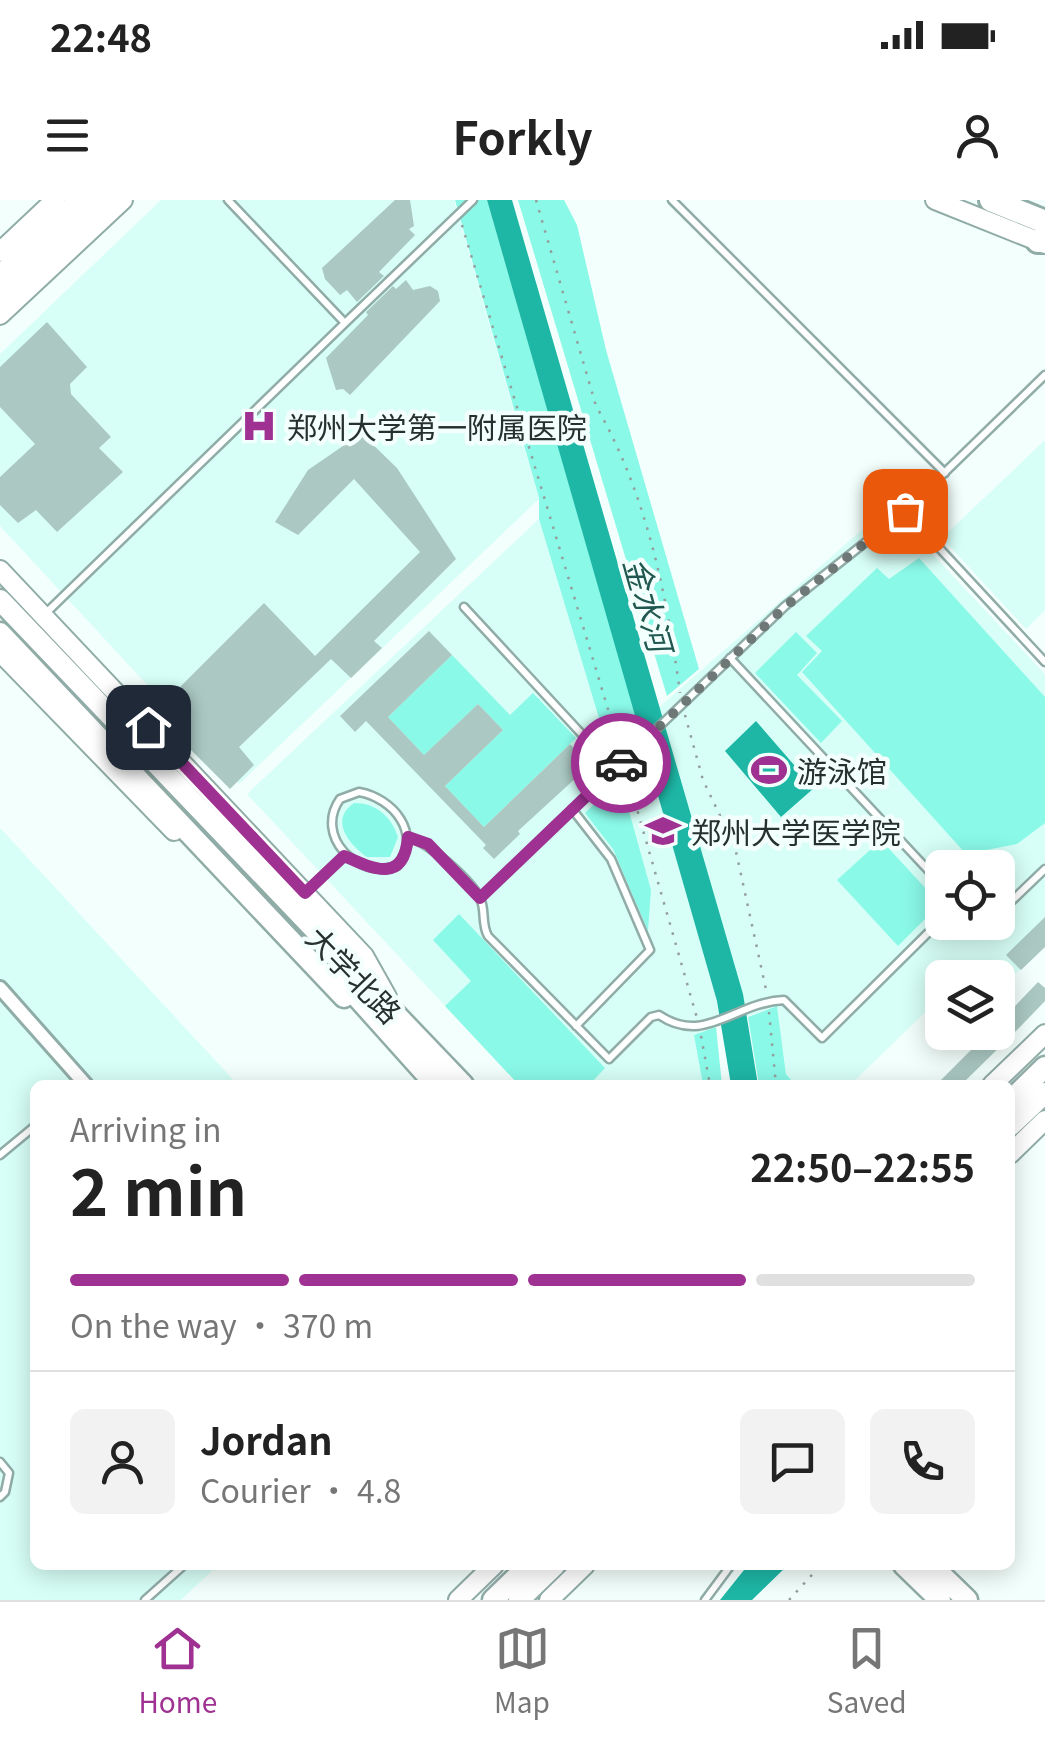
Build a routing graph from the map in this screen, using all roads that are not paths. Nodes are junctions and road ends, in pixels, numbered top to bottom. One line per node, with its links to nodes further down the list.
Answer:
1 (55, 200): 11 (street)
2 (79, 200): 12 (main road)
3 (102, 200): 13 (main road)
4 (122, 200): 14 (street)
5 (228, 200): 15 (lane)
6 (473, 200): 15 (lane)
7 (672, 200): 17 (lane)
8 (935, 200): 10 (street)
9 (991, 200): 10 (highway)
10 (1043, 237)
11 (0, 252)
12 (0, 276)
13 (0, 296)
14 (0, 316)
15 (345, 323): 23 (lane)
16 (1045, 375): 17 (lane)
17 (945, 473): 18 (lane)
18 (905, 511): 27 (lane); 28 (lane)
19 (0, 570): 23 (street)
20 (0, 588): 41 (main road)
21 (0, 600): 38 (main road, 大学北路)
22 (464, 607): 29 (lane)
23 (43, 616): 35 (street)
24 (0, 618): 38 (main road, 大学北路)
25 (0, 634): 42 (main road)
26 (0, 652): 42 (street)
27 (730, 658): 29 (lane); 33 (lane)
28 (1045, 662)
29 (614, 769): 30 (lane)
30 (572, 809): 37 (lane); 43 (lane)
31 (408, 837): 32 (lane); 32 (lane); 37 (lane)
32 (344, 856): 35 (lane)
33 (925, 868)
34 (1045, 868): 36 (lane)
35 (305, 893): 41 (street)
36 (1015, 897)
37 (480, 898): 43 (lane)
38 (299, 925): 48 (main road, 大学北路)
39 (925, 936): 43 (lane)
40 (0, 988): 46 (street)
41 (387, 996): 49 (main road)
42 (363, 1017): 47 (main road)
43 (576, 1026)
44 (1045, 1034): 50 (street)
45 (1045, 1067): 52 (main road)
46 (82, 1080)
47 (443, 1080)
48 (444, 1080)
49 (445, 1080)
50 (997, 1080)
51 (1045, 1093): 54 (main road)
52 (1015, 1096)
53 (1045, 1120): 56 (street)
54 (1015, 1121)
55 (30, 1130): 57 (lane)
56 (1015, 1149)
57 (0, 1156)
58 (0, 1462): 59 (lane)
59 (0, 1496)
60 (178, 1570): 68 (lane)
61 (489, 1570): 69 (street)
62 (524, 1570): 70 (main road)
63 (551, 1570): 71 (main road)
64 (580, 1570): 72 (street)
65 (726, 1570): 73 (lane)
66 (909, 1570): 74 (main road)
67 (936, 1570): 75 (main road)
68 (145, 1600)
69 (458, 1600)
70 (493, 1600)
71 (519, 1600)
72 (549, 1600)
73 (704, 1600)
74 (940, 1600)
75 (966, 1600)

